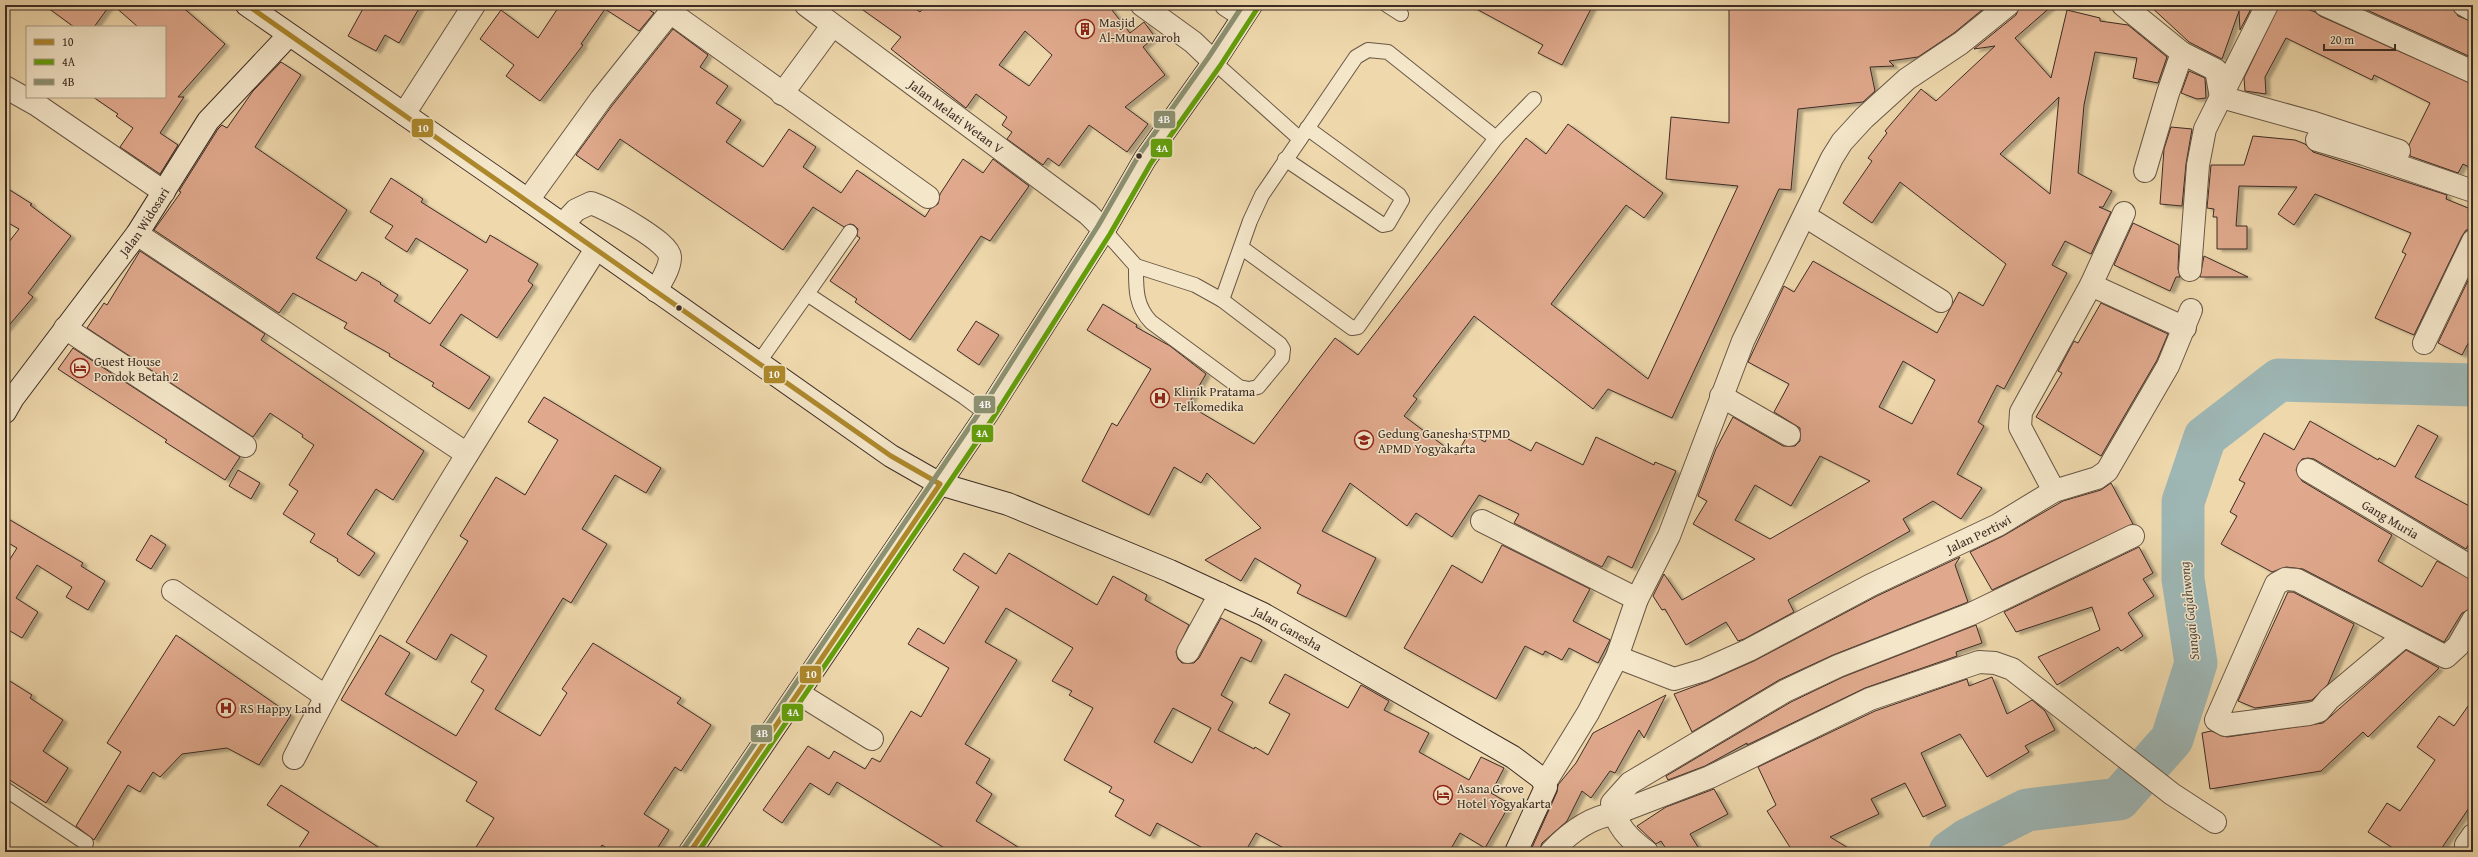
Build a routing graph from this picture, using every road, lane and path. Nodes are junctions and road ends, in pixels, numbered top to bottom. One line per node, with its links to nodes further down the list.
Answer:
1 (247, 5): 16 (street, Jalan Ganesha)
2 (474, 5): 24 (street)
3 (806, 5): 15 (street, Jalan Melati Wetan V)
4 (1142, 5): 18 (street)
5 (1387, 5): 14 (lane)
6 (2008, 5): 36 (street)
7 (2123, 5): 17 (street)
8 (2267, 5): 22 (street)
9 (2325, 5): 19 (street)
10 (2464, 5): 13 (street)
11 (673, 9): 21 (street); 34 (street)
12 (1240, 9): 18 (street)
13 (2473, 10)
14 (1401, 14)
15 (832, 26): 21 (street); 38 (street, Jalan Melati Wetan V)
16 (289, 35): 24 (street, Jalan Ganesha); 32 (street, Jalan Widosari)
17 (2182, 53): 22 (street); 30 (street)
18 (1214, 62): 25 (lane); 38 (street)
19 (2473, 72)
20 (5, 87): 32 (street)
21 (782, 94): 33 (street)
22 (2221, 97): 28 (street); 45 (street)
23 (1534, 99): 26 (lane)
24 (404, 114): 34 (street, Jalan Ganesha)
25 (1303, 133): 26 (lane); 29 (lane); 29 (lane)
26 (1496, 138): 42 (lane)
27 (2317, 140): 31 (street)
28 (2399, 152)
29 (1285, 159): 42 (lane)
30 (2145, 171)
31 (2473, 191)
32 (164, 192): 40 (street, Jalan Widosari)
33 (928, 197)
34 (528, 200): 37 (street, Jalan Ganesha)
35 (2124, 213): 46 (street)
36 (1805, 216): 50 (street); 54 (street)
37 (563, 224): 43 (street, Jalan Ganesha); 47 (street)
38 (1104, 230): 44 (lane); 56 (street)
39 (850, 232): 48 (lane)
40 (137, 234): 51 (street, Jalan Widosari); 59 (street)
41 (2473, 242): 52 (street)
42 (1242, 248): 49 (lane)
43 (596, 249): 47 (street, Jalan Ganesha); 59 (street)
44 (1136, 266): 49 (lane); 49 (lane)
45 (2190, 270)
46 (2091, 285): 62 (street); 62 (street, Jalan Pertiwi)
47 (656, 291): 53 (street, Jalan Ganesha)
48 (807, 294): 53 (lane); 56 (lane)
49 (1222, 300)
50 (1941, 301)
51 (65, 328): 55 (street, Jalan Widosari); 58 (street)
52 (2424, 343)
53 (759, 362): 61 (street, Jalan Ganesha)
54 (1721, 396): 57 (street); 68 (street)
55 (8, 400)
56 (987, 414): 61 (street)
57 (1789, 435)
58 (245, 446)
59 (467, 454): 74 (street)
60 (2308, 470): 65 (street, Gang Muria)
61 (940, 484): 67 (street, Jalan Ganesha); 73 (street)
62 (2054, 491): 72 (street, Jalan Pertiwi)
63 (1482, 521): 68 (street)
64 (2133, 536): 79 (street)
65 (2473, 568)
66 (173, 592): 74 (street)
67 (1220, 594): 71 (street); 77 (street, Jalan Ganesha)
68 (1637, 599): 72 (street)
69 (2473, 620): 70 (street)
70 (2404, 636): 70 (street)
71 (1188, 652)
72 (1617, 657): 77 (street)
73 (798, 693): 75 (street); 83 (street)
74 (325, 696): 76 (street)
75 (872, 739)
76 (294, 758)
77 (1545, 783): 84 (street)
78 (5, 789): 82 (lane)
79 (1614, 814): 80 (street); 85 (street); 86 (street)
80 (2215, 822)
81 (2473, 835): 87 (street)
82 (86, 843)
83 (692, 851)
84 (1516, 852)
85 (1551, 852)
86 (1647, 852)
87 (2468, 852)

